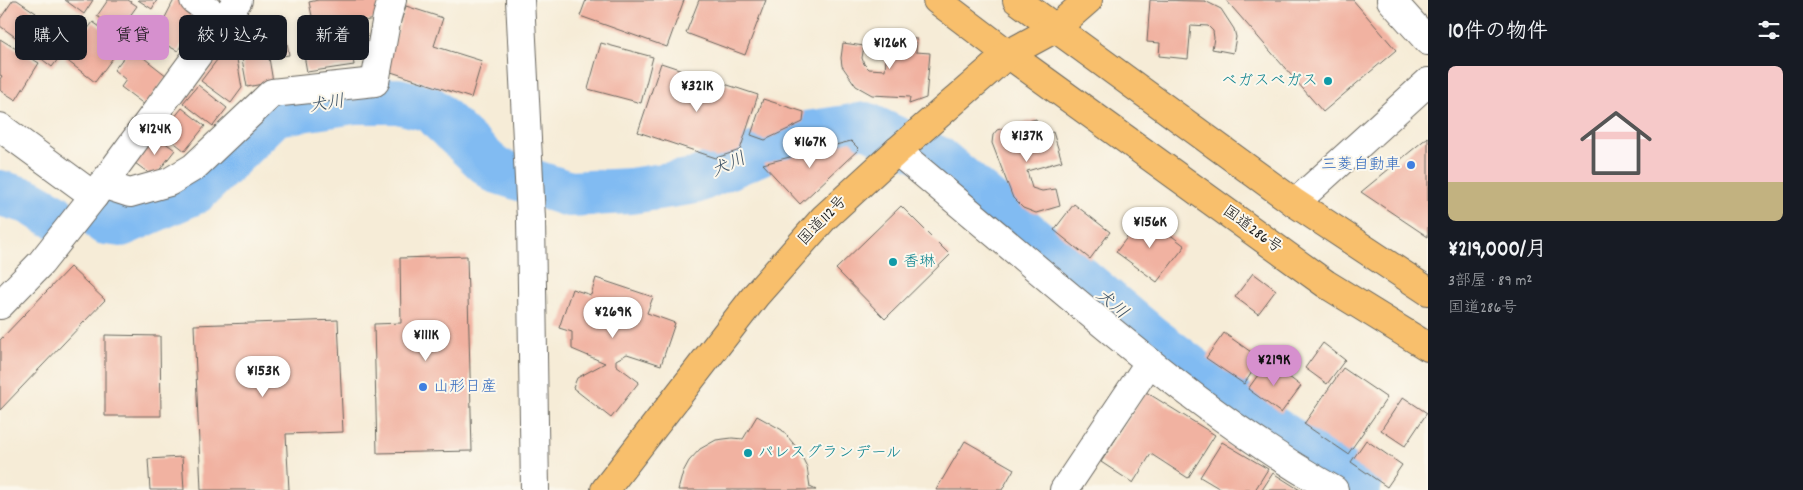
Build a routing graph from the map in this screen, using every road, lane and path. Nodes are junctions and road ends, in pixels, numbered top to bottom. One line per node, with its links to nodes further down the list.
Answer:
1 (194, 0): 8 (street)
2 (392, 0): 15 (street)
3 (520, 0): 21 (street)
4 (937, 0): 11 (highway, 国道286号)
5 (1018, 0): 9 (highway)
6 (1088, 0): 9 (highway, 国道112号)
7 (1391, 0): 10 (street)
8 (231, 10): 15 (street)
9 (1056, 28): 11 (highway, 国道112号); 16 (highway)
10 (1428, 42)
11 (1008, 54): 14 (highway, 国道112号); 19 (highway, 国道286号)
12 (1428, 82): 16 (street)
13 (0, 127): 15 (street)
14 (897, 151): 20 (street); 22 (highway, 国道112号)
15 (98, 190): 18 (street)
16 (1295, 203): 17 (highway)
17 (1428, 291)
18 (0, 305)
19 (1428, 347)
20 (1149, 363): 23 (street); 24 (street)
21 (535, 490)
22 (605, 490)
23 (1064, 490)
24 (1334, 490)

